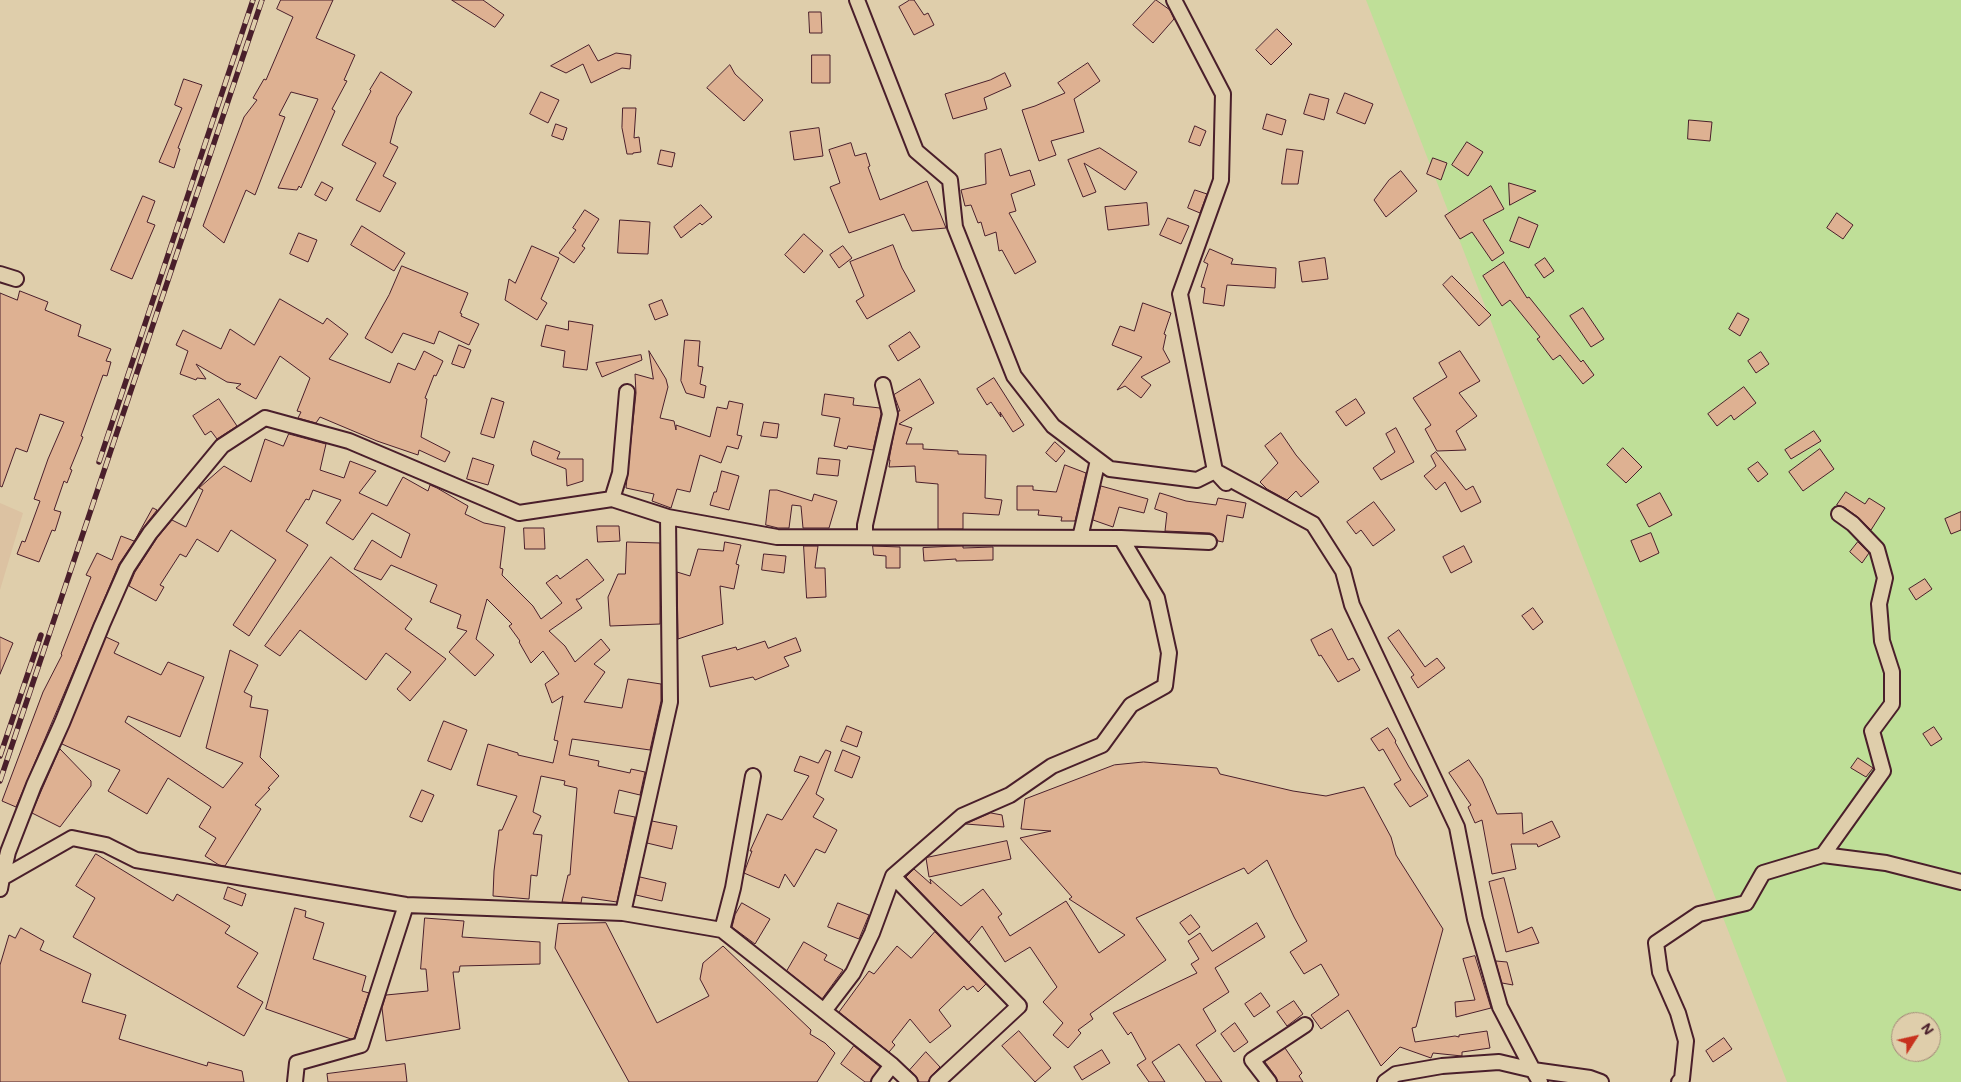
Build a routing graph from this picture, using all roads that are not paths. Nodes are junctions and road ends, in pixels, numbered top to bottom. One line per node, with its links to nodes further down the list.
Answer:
1 (857, 0): 7 (street)
2 (1174, 0): 8 (street)
3 (0, 274): 4 (street)
4 (16, 280)
5 (883, 385): 13 (street)
6 (627, 392): 10 (street)
7 (1098, 460): 8 (street); 14 (street)
8 (1215, 471): 9 (street); 28 (street)
9 (1226, 483)
10 (612, 498): 12 (street); 21 (street)
11 (1839, 514): 18 (street)
12 (668, 517): 13 (street); 23 (street)
13 (865, 537): 14 (street)
14 (1080, 538): 15 (street)
15 (1121, 538): 16 (street); 19 (street)
16 (1209, 542)
17 (753, 776): 24 (street)
18 (1823, 855): 20 (street); 36 (street)
19 (894, 876): 25 (street); 32 (street)
20 (1961, 882)
21 (1, 884): 22 (street)
22 (406, 905): 23 (street); 29 (street)
23 (623, 913): 24 (street)
24 (722, 930): 25 (street)
25 (824, 1011): 27 (street)
26 (1305, 1025): 33 (street)
27 (892, 1065): 30 (street); 31 (street)
28 (1536, 1076): 34 (street); 35 (street)
29 (295, 1082)
30 (879, 1082)
31 (910, 1082)
32 (937, 1082)
33 (1269, 1082)
34 (1385, 1082)
35 (1600, 1082)
36 (1679, 1082)

